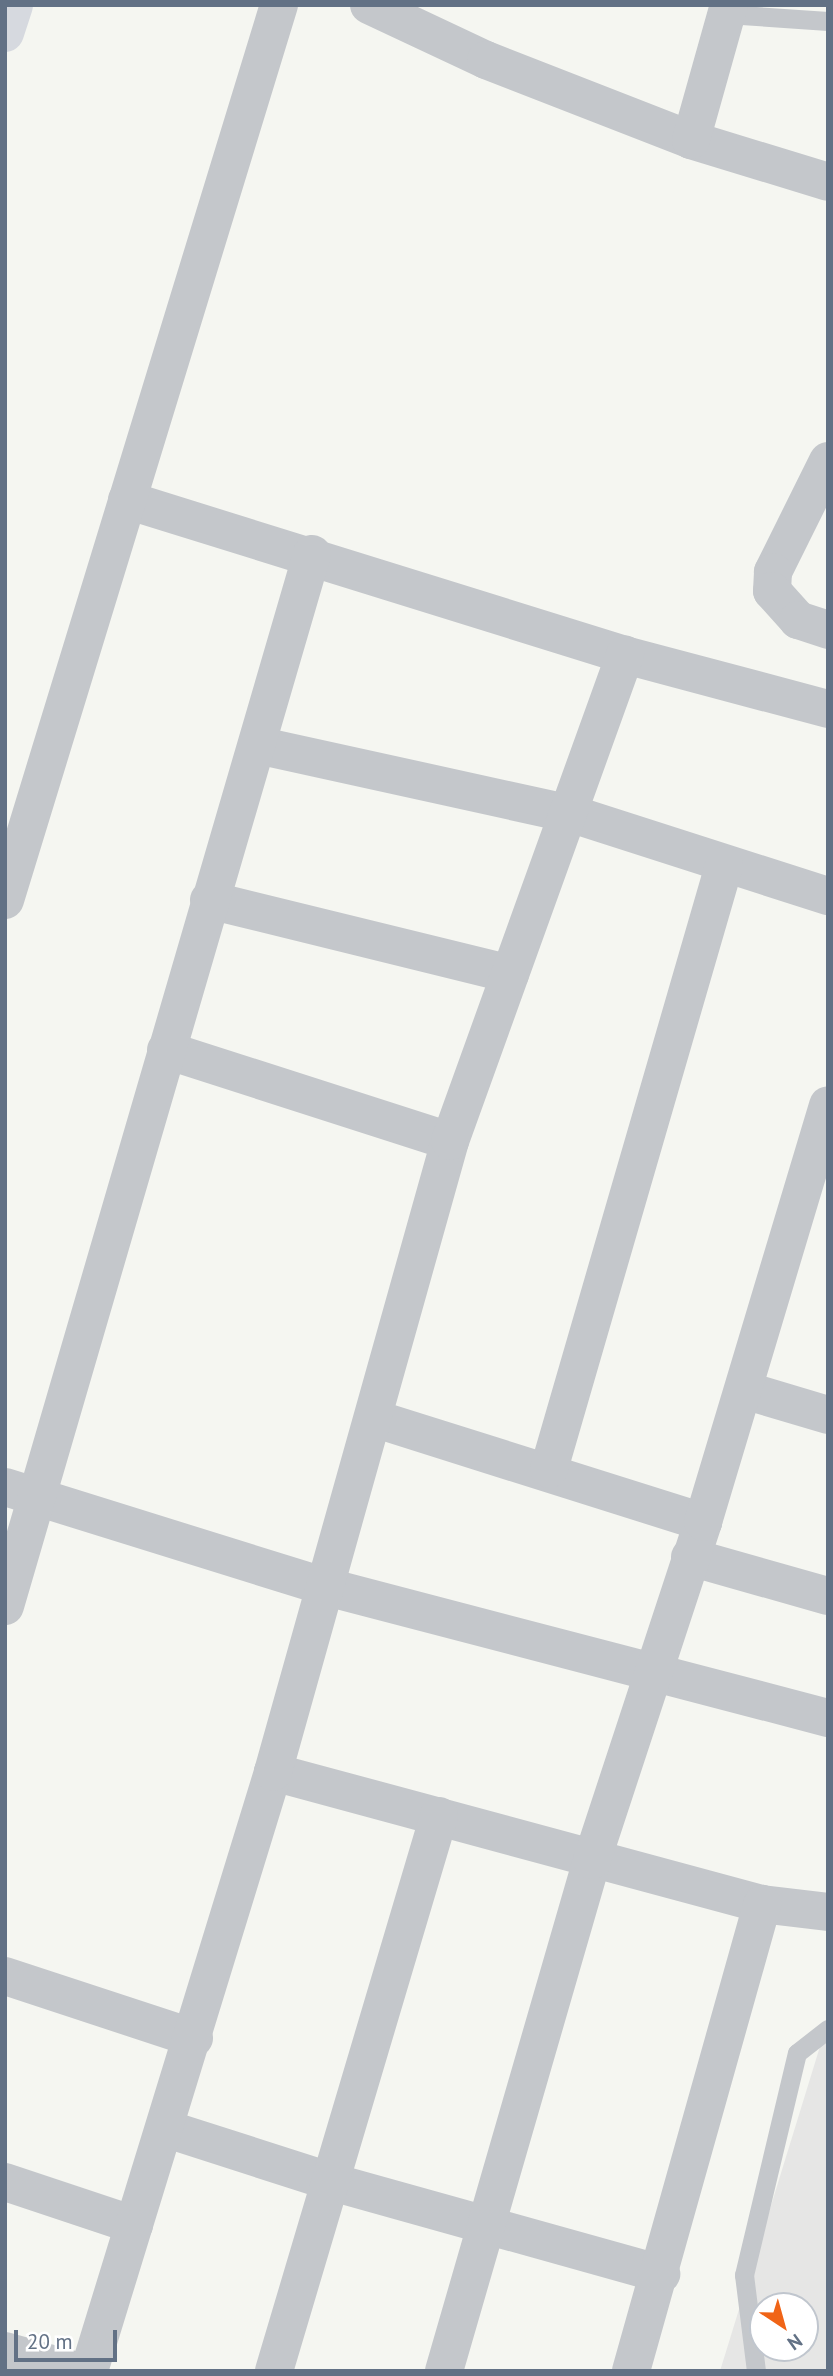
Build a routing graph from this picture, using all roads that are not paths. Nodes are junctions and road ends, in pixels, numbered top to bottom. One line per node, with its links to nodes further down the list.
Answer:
1 (14, 5): 6 (street)
2 (279, 5): 10 (street)
3 (369, 5): 7 (street)
4 (728, 10): 5 (lane); 7 (street)
5 (828, 21)
6 (5, 33)
7 (691, 140): 8 (street)
8 (828, 182)
9 (828, 461): 12 (street)
10 (127, 500): 11 (street); 19 (street)
11 (312, 554): 13 (street); 15 (street)
12 (828, 630)
13 (625, 655): 14 (street); 16 (street)
14 (828, 709)
15 (257, 745): 16 (street); 20 (street)
16 (572, 814): 17 (street); 21 (street)
17 (724, 866): 18 (street); 28 (street)
18 (828, 896)
19 (5, 900)
20 (209, 901): 21 (street); 22 (street)
21 (510, 974): 24 (street)
22 (166, 1050): 24 (street); 29 (street)
23 (828, 1105): 25 (street)
24 (450, 1141): 27 (street)
25 (744, 1390): 26 (street); 30 (street)
26 (828, 1415)
27 (376, 1419): 28 (street); 31 (street)
28 (549, 1469): 30 (street)
29 (21, 1492): 31 (street); 33 (street)
30 (697, 1540): 32 (street); 34 (street)
31 (327, 1587): 34 (street); 36 (street)
32 (828, 1596)
33 (5, 1606)
34 (651, 1675): 35 (street); 38 (street)
35 (828, 1718)
36 (273, 1772): 37 (street); 43 (street)
37 (439, 1816): 38 (street); 46 (street)
38 (592, 1860): 39 (street); 48 (street)
39 (762, 1904): 40 (street); 49 (street)
40 (828, 1912)
41 (5, 1976): 43 (street)
42 (828, 2029): 56 (lane)
43 (194, 2038): 44 (street)
44 (167, 2129): 46 (street); 47 (street)
45 (5, 2182): 47 (street)
46 (332, 2182): 48 (street); 53 (street)
47 (134, 2225): 52 (street)
48 (490, 2227): 49 (street); 54 (street)
49 (661, 2274): 55 (street)
50 (5, 2351): 51 (street)
51 (77, 2371)
52 (89, 2371)
53 (274, 2371)
54 (444, 2371)
55 (631, 2371)
56 (756, 2371)

